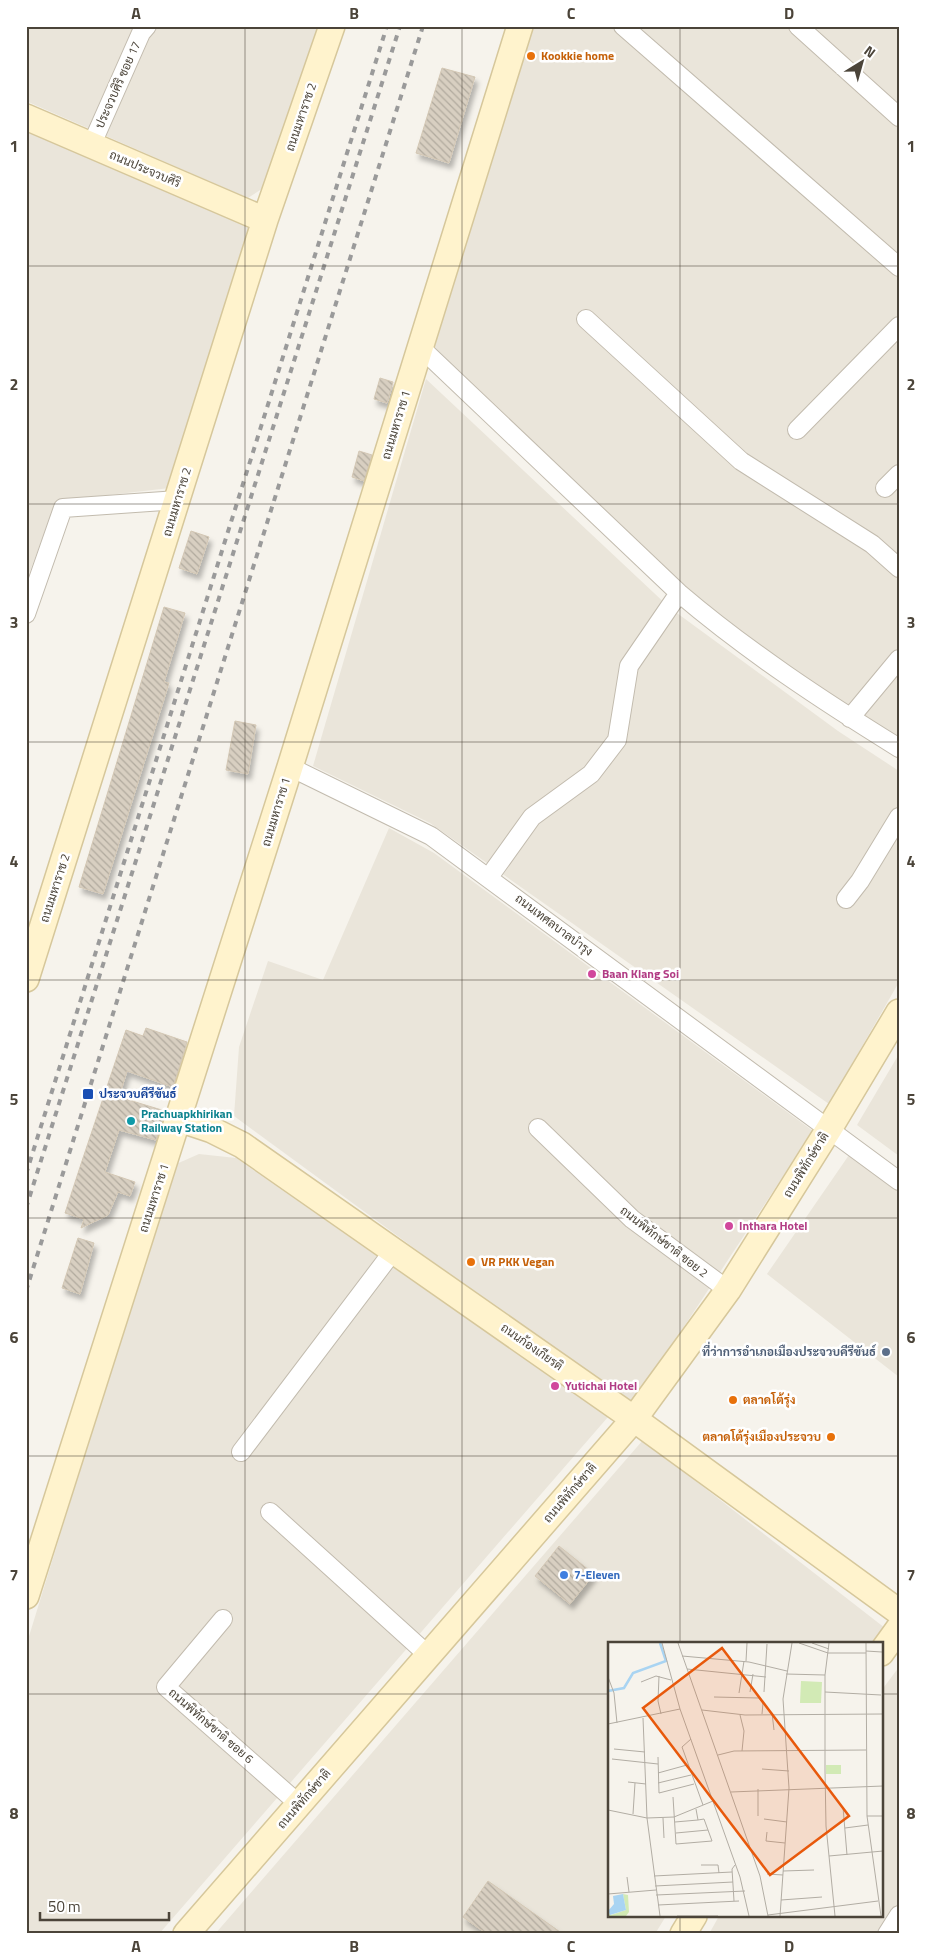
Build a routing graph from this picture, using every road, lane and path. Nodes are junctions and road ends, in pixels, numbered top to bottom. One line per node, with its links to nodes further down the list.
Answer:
1 (147, 26): 8 (street, ประจวบศิริ ซอย 17)
2 (332, 26): 9 (street, ถนนมหาราช 2)
3 (520, 26): 13 (street, ถนนมหาราช 1)
4 (623, 26): 10 (street)
5 (798, 26): 7 (street)
6 (26, 116): 8 (street, ถนนประจวบศิริ)
7 (899, 118)
8 (91, 146): 9 (street, ถนนประจวบศิริ)
9 (265, 220): 17 (street, ถนนมหาราช 2)
10 (899, 267)
11 (586, 319): 18 (street)
12 (899, 326): 14 (street)
13 (420, 347): 19 (street); 24 (street, ถนนมหาราช 1)
14 (797, 430)
15 (899, 474): 16 (street)
16 (885, 488)
17 (178, 500): 20 (street); 28 (street, ถนนมหาราช 2)
18 (899, 568)
19 (679, 593): 22 (street); 26 (street)
20 (26, 614)
21 (899, 659): 22 (street)
22 (850, 718): 23 (street)
23 (899, 748)
24 (290, 767): 26 (street, ถนนเทศลบาลบำรุง); 30 (street, ถนนมหาราช 1)
25 (899, 817): 27 (street)
26 (489, 877): 32 (street, ถนนเทศลบาลบำรุง)
27 (846, 899)
28 (26, 979)
29 (899, 1012): 32 (street, ถนนพิทักษ์ชาติ)
30 (179, 1119): 34 (street, ถนนก้องเกียรติ); 39 (street, ถนนมหาราช 1)
31 (538, 1128): 35 (street, ถนนพิทักษ์ชาติ ซอย 2)
32 (829, 1129): 33 (street, ถนนเทศลบาลบำรุง); 35 (street, ถนนพิทักษ์ชาติ)
33 (899, 1181)
34 (394, 1250): 36 (street, ถนนก้องเกียรติ); 37 (street)
35 (728, 1290): 36 (street, ถนนพิทักษ์ชาติ)
36 (634, 1419): 40 (street, ถนนก้องเกียรติ); 44 (street, ถนนพิทักษ์ชาติ)
37 (241, 1452)
38 (270, 1512): 44 (street)
39 (26, 1596)
40 (899, 1612)
41 (223, 1619): 45 (street, ถนนพิทักษ์ชาติ ซอย 6)
42 (899, 1628): 43 (street)
43 (882, 1652)
44 (428, 1655): 45 (street, ถนนพิทักษ์ชาติ)
45 (300, 1805): 48 (street, ถนนพิทักษ์ชาติ)
46 (899, 1915): 50 (street)
47 (693, 1918): 49 (street)
48 (186, 1934)
49 (683, 1934)
50 (887, 1934)

